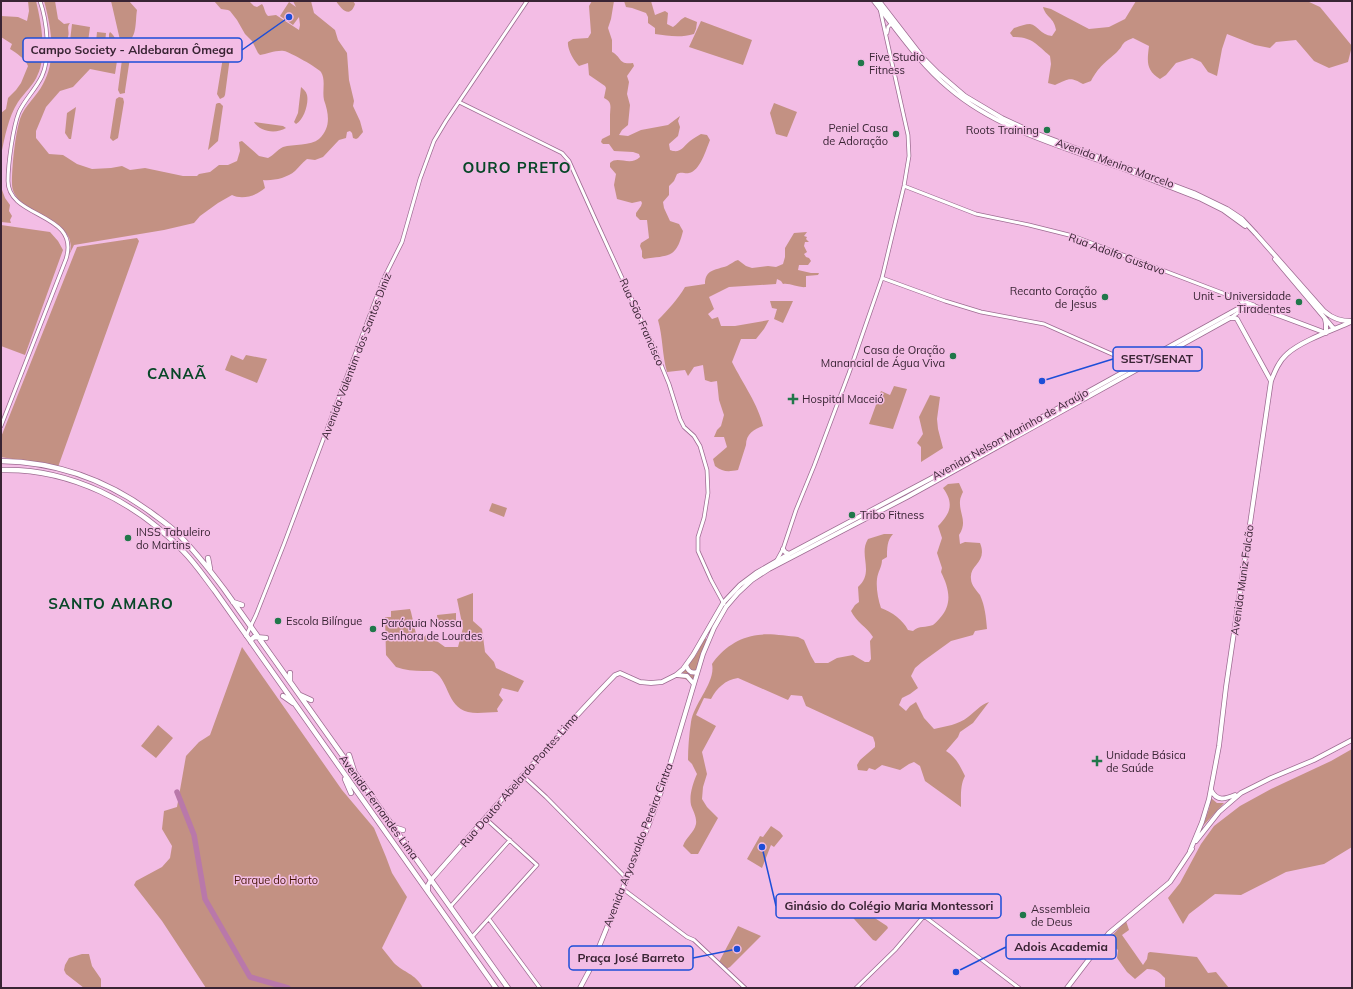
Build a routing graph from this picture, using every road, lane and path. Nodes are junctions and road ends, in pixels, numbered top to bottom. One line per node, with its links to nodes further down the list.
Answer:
1 (40, 1): 21 (street)
2 (527, 1): 7 (street, Avenida Valentim dos Santos Diniz)
3 (874, 1): 4 (main road, Avenida Menino Marcelo)
4 (880, 3): 5 (main road, Avenida Menino Marcelo); 6 (street)
5 (893, 22): 6 (street); 13 (main road, Avenida Menino Marcelo); 15 (main road, Avenida Menino Marcelo)
6 (897, 82): 8 (street)
7 (459, 102): 33 (street, Rua São Francisco); 36 (street, Avenida Valentim dos Santos Diniz)
8 (904, 186): 9 (street); 10 (street, Rua Adolfo Gustavo)
9 (882, 278): 18 (street); 26 (street)
10 (1239, 300): 11 (street); 12 (street, Rua Adolfo Gustavo)
11 (1244, 306): 12 (main road, Avenida Nelson Marinho de Araújo); 14 (street); 18 (main road, Avenida Nelson Marinho de Araújo)
12 (1254, 306): 17 (main road, Rua Adolfo Gustavo)
13 (1323, 315): 16 (main road, Avenida Menino Marcelo); 17 (main road)
14 (1230, 318): 19 (main road); 20 (main road)
15 (1352, 322): 16 (main road, Avenida Muniz Falcão)
16 (1334, 329): 17 (main road, Avenida Muniz Falcão)
17 (1326, 333): 20 (main road, Avenida Muniz Falcão)
18 (1130, 368): 19 (main road, Avenida Nelson Marinho de Araújo)
19 (1116, 379): 24 (main road, Avenida Nelson Marinho de Araújo); 24 (main road, Avenida Nelson Marinho de Araújo)
20 (1271, 381): 56 (main road, Avenida Muniz Falcão)
21 (1, 426)
22 (1, 460): 31 (highway, Avenida Fernandes Lima)
23 (1, 470): 37 (highway, Avenida Fernandes Lima)
24 (931, 481): 25 (main road, Avenida Nelson Marinho de Araújo)
25 (854, 522): 27 (main road, Avenida Nelson Marinho de Araújo); 30 (main road, Avenida Nelson Marinho de Araújo)
26 (783, 549): 27 (main road); 29 (street)
27 (789, 554): 29 (main road, Avenida Nelson Marinho de Araújo)
28 (208, 558): 31 (highway)
29 (776, 561): 30 (street); 33 (main road, Avenida Nelson Marinho de Araújo)
30 (769, 569): 35 (main road, Avenida Nelson Marinho de Araújo)
31 (210, 571): 32 (highway, Avenida Fernandes Lima)
32 (233, 602): 34 (highway); 36 (highway, Avenida Fernandes Lima)
33 (723, 603): 35 (street, Rua São Francisco); 41 (main road, Avenida Nelson Marinho de Araújo)
34 (242, 605)
35 (726, 607): 42 (main road, Avenida Aryosvaldo Pereira Cintra)
36 (251, 627): 37 (street, Avenida Valentim dos Santos Diniz); 38 (highway, Avenida Fernandes Lima)
37 (246, 636): 40 (highway, Avenida Fernandes Lima)
38 (258, 637): 39 (highway); 40 (highway); 45 (highway, Avenida Fernandes Lima)
39 (266, 638)
40 (251, 642): 50 (highway, Avenida Fernandes Lima)
41 (686, 665): 42 (main road); 44 (main road, Avenida Nelson Marinho de Araújo)
42 (696, 672): 46 (main road, Avenida Aryosvaldo Pereira Cintra)
43 (290, 673): 45 (highway)
44 (676, 675): 46 (main road); 55 (main road, Rua Doutor Abelardo Pontes Lima)
45 (290, 681): 47 (highway, Avenida Fernandes Lima)
46 (693, 683): 66 (main road, Avenida Aryosvaldo Pereira Cintra)
47 (299, 695): 49 (highway); 54 (highway, Avenida Fernandes Lima)
48 (283, 696): 50 (highway)
49 (311, 700)
50 (296, 705): 53 (highway, Avenida Fernandes Lima)
51 (1352, 740): 58 (main road)
52 (349, 755): 54 (highway)
53 (341, 770): 57 (highway); 65 (highway, Avenida Fernandes Lima)
54 (354, 773): 60 (highway, Avenida Fernandes Lima)
55 (522, 775): 59 (main road, Rua Doutor Abelardo Pontes Lima); 66 (street)
56 (1211, 790): 58 (main road); 63 (main road, Avenida Muniz Falcão)
57 (351, 793)
58 (1241, 793): 63 (main road)
59 (486, 819): 62 (street); 67 (main road, Rua Doutor Abelardo Pontes Lima)
60 (393, 827): 61 (highway); 64 (highway, Avenida Fernandes Lima)
61 (403, 830)
62 (510, 840): 70 (street); 71 (street)
63 (1190, 851): 80 (main road)
64 (416, 859): 65 (highway); 67 (highway, Avenida Fernandes Lima)
65 (408, 863): 69 (highway, Avenida Fernandes Lima)
66 (627, 879): 68 (main road, Avenida Aryosvaldo Pereira Cintra)
67 (432, 880): 69 (main road, Rua Doutor Abelardo Pontes Lima); 70 (highway, Avenida Fernandes Lima)
68 (623, 889): 76 (main road, Avenida Aryosvaldo Pereira Cintra); 77 (street)
69 (428, 892): 73 (highway, Avenida Fernandes Lima)
70 (450, 907): 72 (highway, Avenida Fernandes Lima)
71 (489, 919): 72 (street); 75 (street)
72 (472, 937): 74 (highway, Avenida Fernandes Lima)
73 (496, 988)
74 (508, 988)
75 (540, 988)
76 (580, 988)
77 (745, 988)
78 (856, 988): 79 (street)
79 (1019, 988)
80 (1067, 988)

